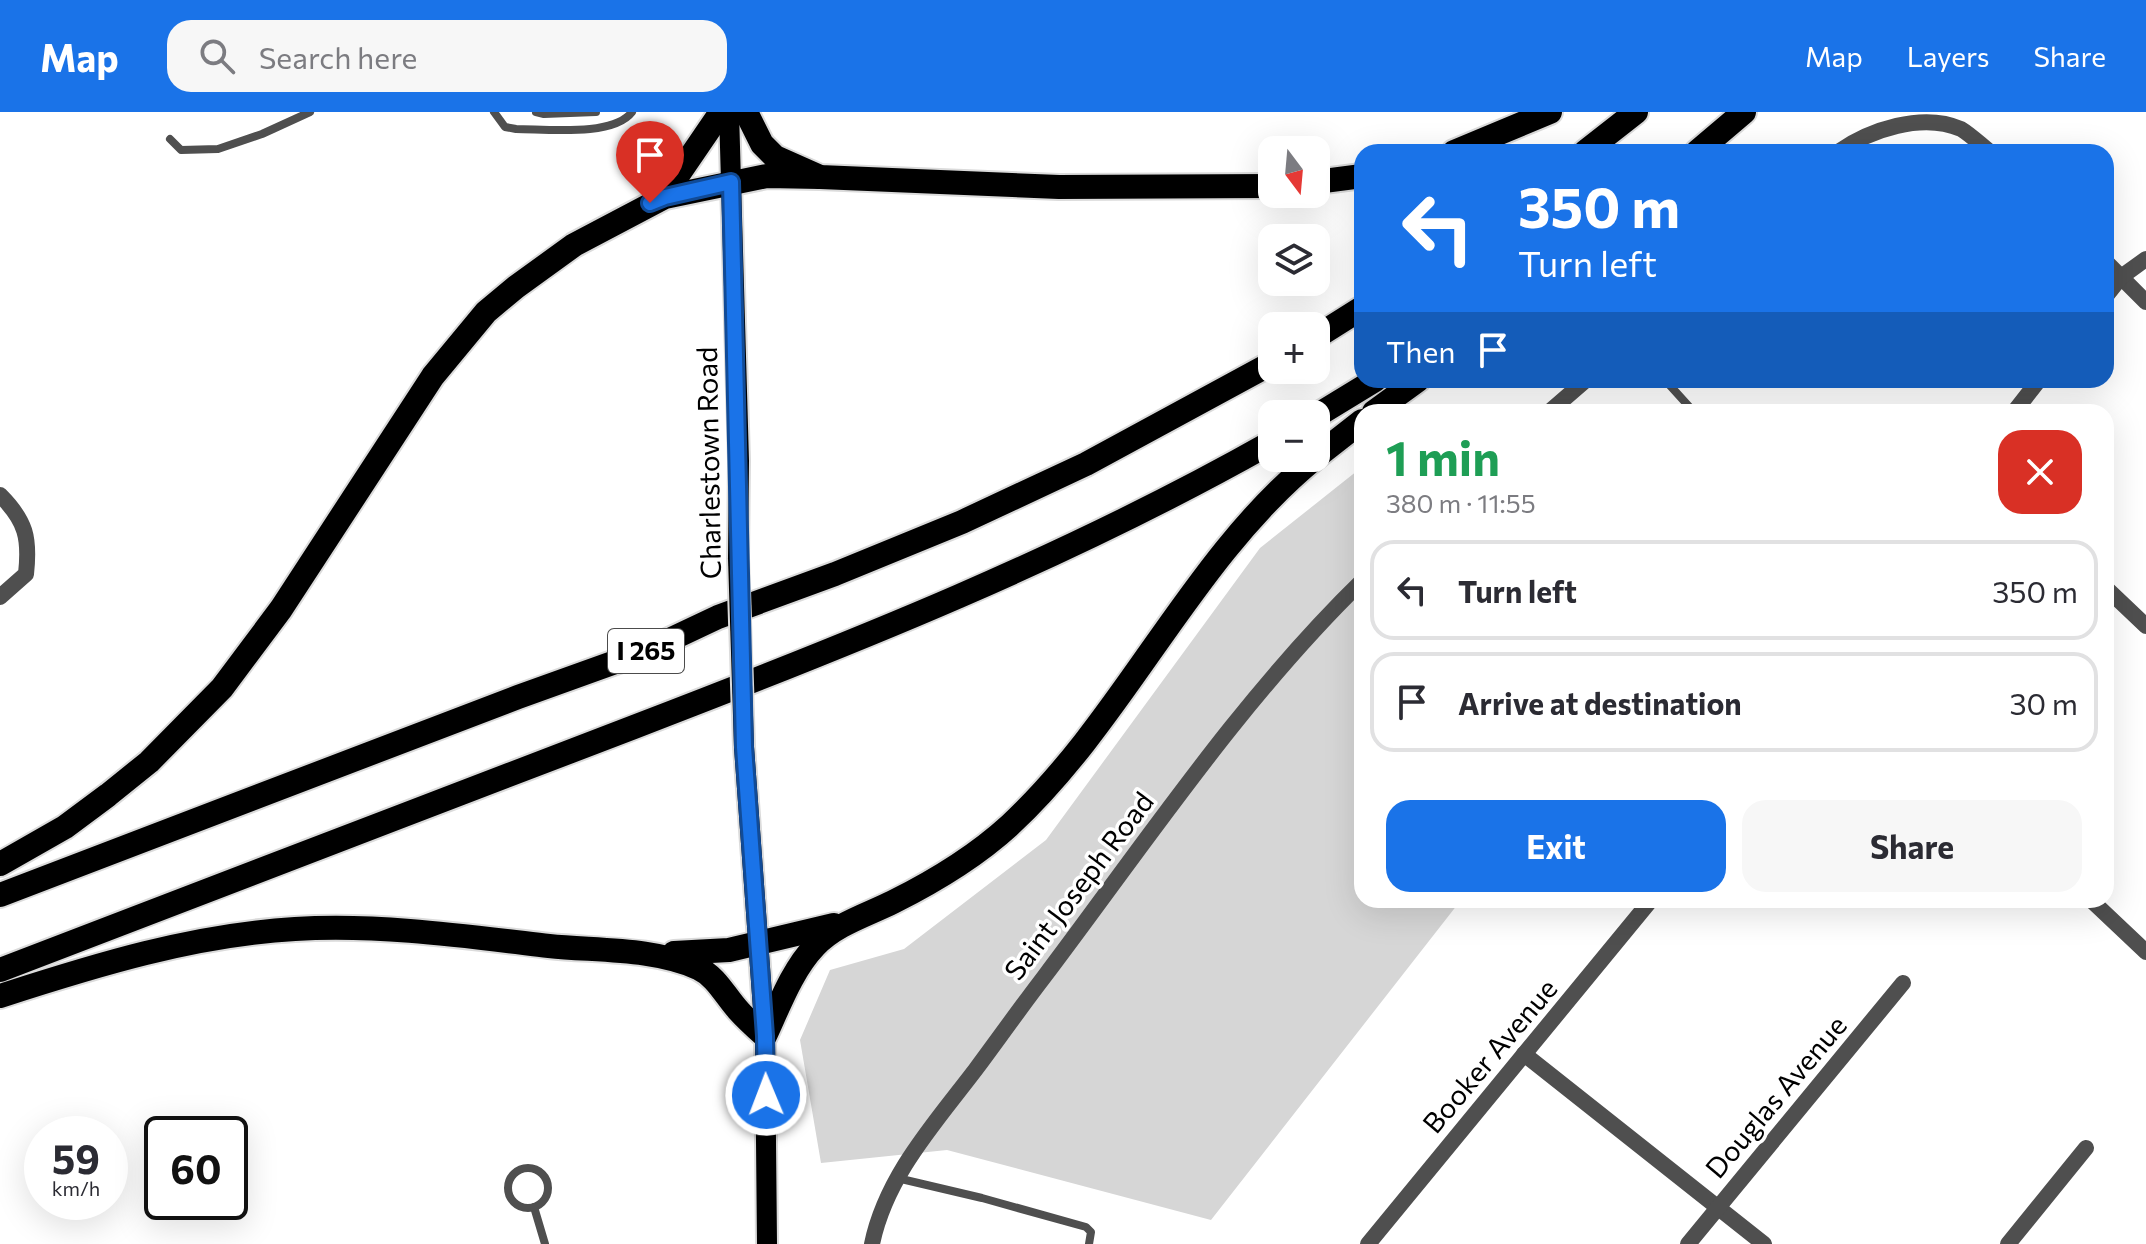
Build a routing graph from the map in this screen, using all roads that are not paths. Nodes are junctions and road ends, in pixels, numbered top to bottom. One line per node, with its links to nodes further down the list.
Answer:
1 (310, 112): 12 (lane)
2 (494, 112): 5 (lane)
3 (536, 112): 4 (lane)
4 (596, 112)
5 (632, 112)
6 (721, 112): 23 (highway)
7 (729, 112): 21 (main road, Charlestown Road)
8 (746, 112): 18 (highway)
9 (1550, 112): 13 (highway)
10 (1636, 112): 14 (highway)
11 (1744, 112): 15 (highway)
12 (170, 139)
13 (1473, 144)
14 (1595, 144)
15 (1706, 144)
16 (1852, 144): 17 (street)
17 (1980, 144)
18 (820, 177): 21 (highway); 22 (highway)
19 (1354, 177): 20 (highway)
20 (1330, 180)
21 (731, 182): 23 (highway); 56 (main road, Charlestown Road, bridge)
22 (1258, 186)
23 (650, 203): 51 (highway)
24 (2146, 259): 26 (street)
25 (2114, 270): 26 (street)
26 (2121, 277): 27 (street); 28 (street)
27 (2114, 286)
28 (2146, 302)
29 (1354, 313): 30 (highway)
30 (1330, 328)
31 (1258, 371): 52 (highway, I 265)
32 (1362, 388): 41 (highway)
33 (1407, 388): 37 (highway)
34 (1577, 388): 38 (street)
35 (1672, 388): 39 (lane)
36 (2033, 388): 40 (street)
37 (1385, 404)
38 (1558, 404)
39 (1687, 404)
40 (2020, 404)
41 (1330, 407)
42 (1354, 427): 43 (highway)
43 (1330, 447)
44 (1258, 450): 59 (highway, I 265)
45 (1302, 472): 55 (highway)
46 (0, 495): 49 (street)
47 (1354, 590): 65 (street, Saint Joseph Road)
48 (2114, 596): 50 (street)
49 (0, 597)
50 (2146, 626)
51 (0, 864)
52 (0, 895)
53 (1644, 908): 63 (street, Booker Avenue)
54 (2099, 908): 57 (street)
55 (852, 920): 56 (highway); 62 (highway)
56 (757, 942): 58 (highway); 62 (main road, Charlestown Road)
57 (2146, 952)
58 (655, 953): 61 (highway); 62 (highway)
59 (0, 970)
60 (1903, 983): 67 (street, Douglas Avenue)
61 (0, 996)
62 (765, 1036): 69 (main road, Charlestown Road)
63 (1524, 1054): 67 (street); 72 (street, Booker Avenue)
64 (2086, 1148): 75 (street)
65 (896, 1178): 70 (street, Saint Joseph Road); 71 (lane)
66 (534, 1207): 66 (lane); 68 (lane)
67 (1718, 1208): 73 (street, Douglas Avenue); 74 (street)
68 (545, 1244)
69 (767, 1244)
70 (872, 1244)
71 (1089, 1244)
72 (1368, 1244)
73 (1688, 1244)
74 (1764, 1244)
75 (2008, 1244)

